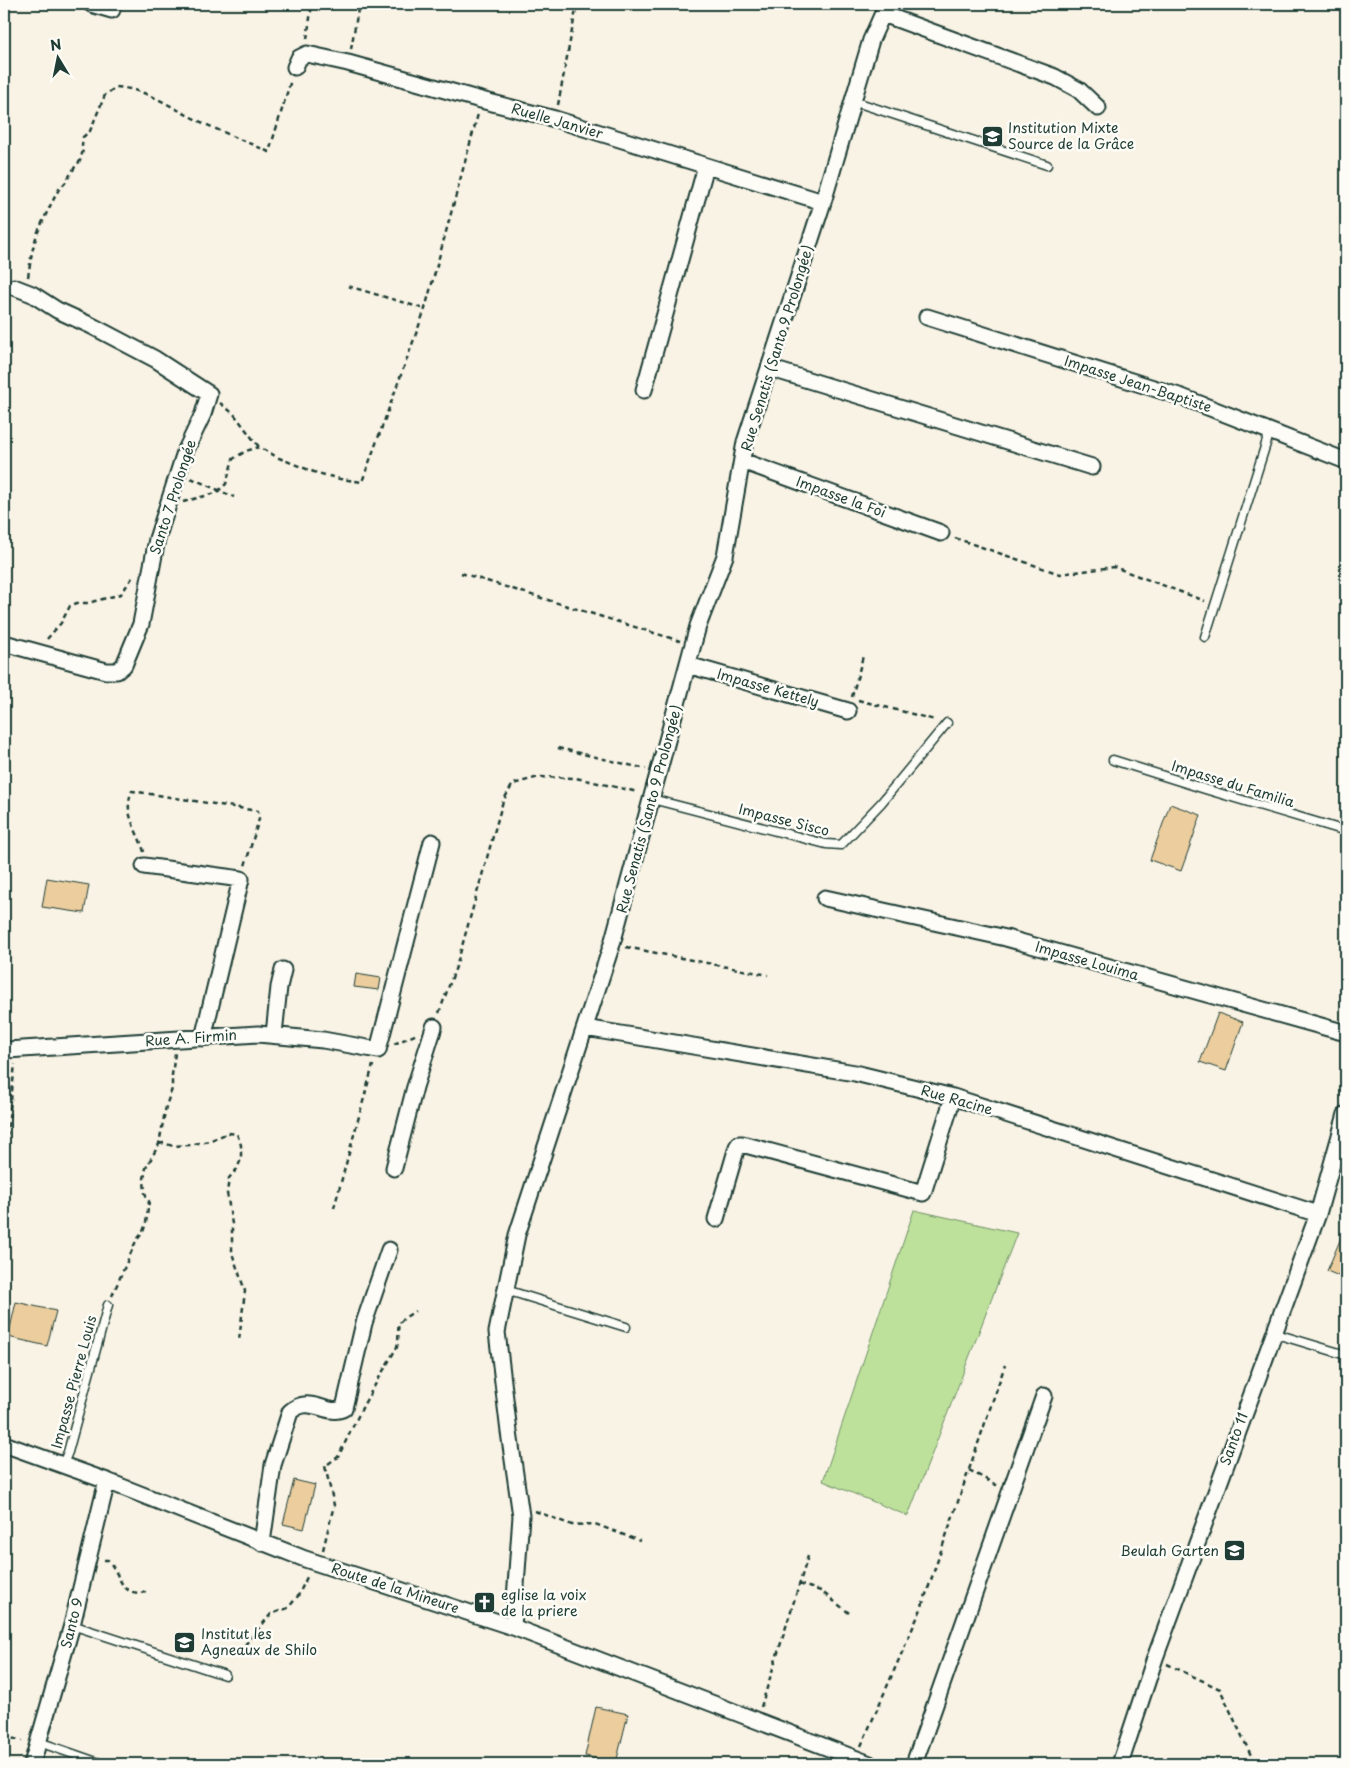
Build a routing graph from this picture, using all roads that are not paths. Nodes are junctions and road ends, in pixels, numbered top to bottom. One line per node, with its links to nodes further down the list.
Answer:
1 (92, 4): 3 (street)
2 (885, 9): 5 (street, Rue Senatis (Santo 9 Prolongée)); 6 (street)
3 (112, 10)
4 (299, 61): 8 (street, Ruelle Janvier)
5 (853, 101): 7 (lane); 9 (street, Rue Senatis (Santo 9 Prolongée))
6 (1098, 108)
7 (1047, 165)
8 (706, 166): 9 (street, Ruelle Janvier); 13 (street)
9 (823, 202): 12 (street, Rue Senatis (Santo 9 Prolongée))
10 (14, 287): 20 (street, Santo 7 Prolongée)
11 (927, 317): 14 (street, Impasse Jean-Baptiste)
12 (769, 368): 15 (street, Rue Senatis (Santo 9 Prolongée)); 17 (street)
13 (644, 390)
14 (1270, 431): 16 (street, Impasse Jean-Baptiste); 19 (lane)
15 (742, 461): 18 (street, Impasse la Foi); 21 (street, Rue Senatis (Santo 9 Prolongée))
16 (1346, 461)
17 (1092, 467)
18 (941, 533)
19 (1205, 637)
20 (4, 643)
21 (688, 665): 22 (street, Impasse Kettely); 25 (street, Rue Senatis (Santo 9 Prolongée))
22 (850, 704)
23 (947, 723): 25 (lane, Impasse Sisco)
24 (1113, 760): 26 (lane, Impasse du Familia)
25 (652, 797): 32 (street, Rue Senatis (Santo 9 Prolongée))
26 (1346, 831)
27 (432, 842): 34 (street, Rue A. Firmin)
28 (144, 866): 35 (street)
29 (825, 898): 33 (street, Impasse Louima)
30 (284, 970): 34 (street)
31 (434, 1027): 39 (street)
32 (586, 1028): 37 (street, Rue Racine); 43 (street, Rue Senatis (Santo 9 Prolongée))
33 (1346, 1033)
34 (274, 1034): 35 (street, Rue A. Firmin)
35 (203, 1038): 36 (street, Rue A. Firmin)
36 (10, 1049)
37 (953, 1097): 40 (street, Rue Racine); 41 (street)
38 (1346, 1114): 40 (street, Santo 11)
39 (394, 1168)
40 (1318, 1214): 46 (street, Santo 11)
41 (716, 1220)
42 (389, 1250): 52 (street)
43 (506, 1290): 45 (lane); 54 (street, Rue Senatis (Santo 9 Prolongée))
44 (108, 1305): 50 (lane, Impasse Pierre Louis)
45 (626, 1327)
46 (1273, 1333): 47 (lane); 61 (street, Santo 11)
47 (1346, 1355)
48 (1044, 1396): 60 (street)
49 (4, 1444): 50 (street, Route de la Mineure)
50 (63, 1464): 51 (street, Route de la Mineure)
51 (106, 1481): 52 (street, Route de la Mineure); 53 (street, Santo 9)
52 (262, 1543): 54 (street, Route de la Mineure)
53 (72, 1625): 55 (lane); 56 (street, Santo 9)
54 (514, 1627): 59 (street, Route de la Mineure)
55 (225, 1675)
56 (39, 1744): 57 (street, Santo 9); 58 (lane)
57 (32, 1764)
58 (102, 1764)
59 (870, 1764)
60 (914, 1764)
61 (1120, 1764)

